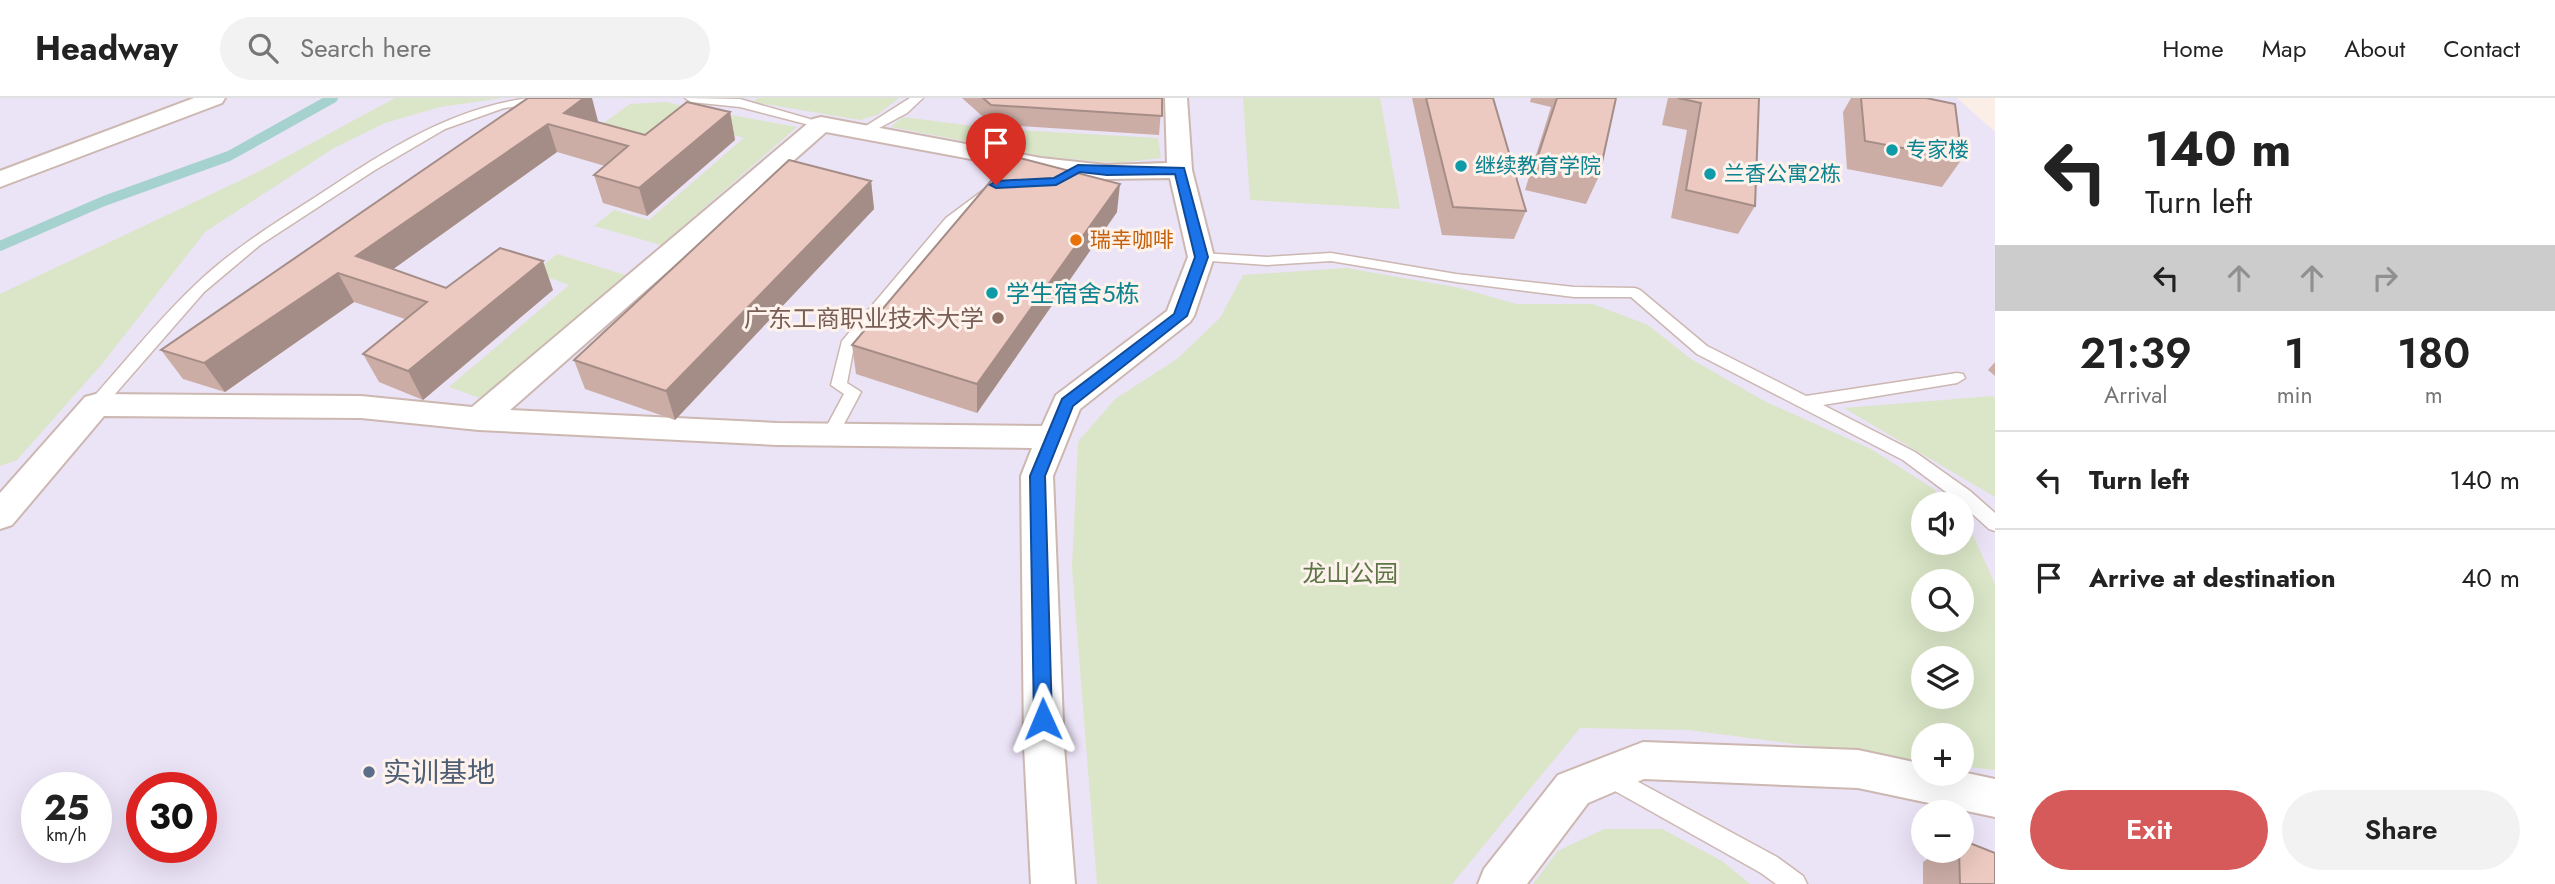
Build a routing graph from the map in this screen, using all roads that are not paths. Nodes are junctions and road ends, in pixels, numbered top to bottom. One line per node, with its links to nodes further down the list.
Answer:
1 (214, 98): 11 (street)
2 (558, 98): 17 (lane)
3 (691, 98): 6 (lane)
4 (917, 98): 8 (lane)
5 (1176, 98): 10 (street)
6 (743, 101): 7 (lane)
7 (821, 124): 8 (street); 18 (street)
8 (864, 131): 9 (street)
9 (1078, 169): 10 (street); 12 (lane)
10 (1180, 170): 14 (street)
11 (0, 180)
12 (1045, 182)
13 (1004, 184): 19 (lane)
14 (1201, 257): 16 (lane); 20 (street)
15 (1957, 378): 16 (lane)
16 (1806, 402): 22 (lane)
17 (96, 405): 18 (street); 21 (street)
18 (479, 419): 19 (street)
19 (830, 435): 20 (street)
20 (1054, 437): 25 (street)
21 (0, 516)
22 (1995, 524)
23 (1606, 775): 24 (street); 26 (street); 27 (lane)
24 (1995, 798)
25 (1054, 884)
26 (1500, 884)
27 (1795, 884)

